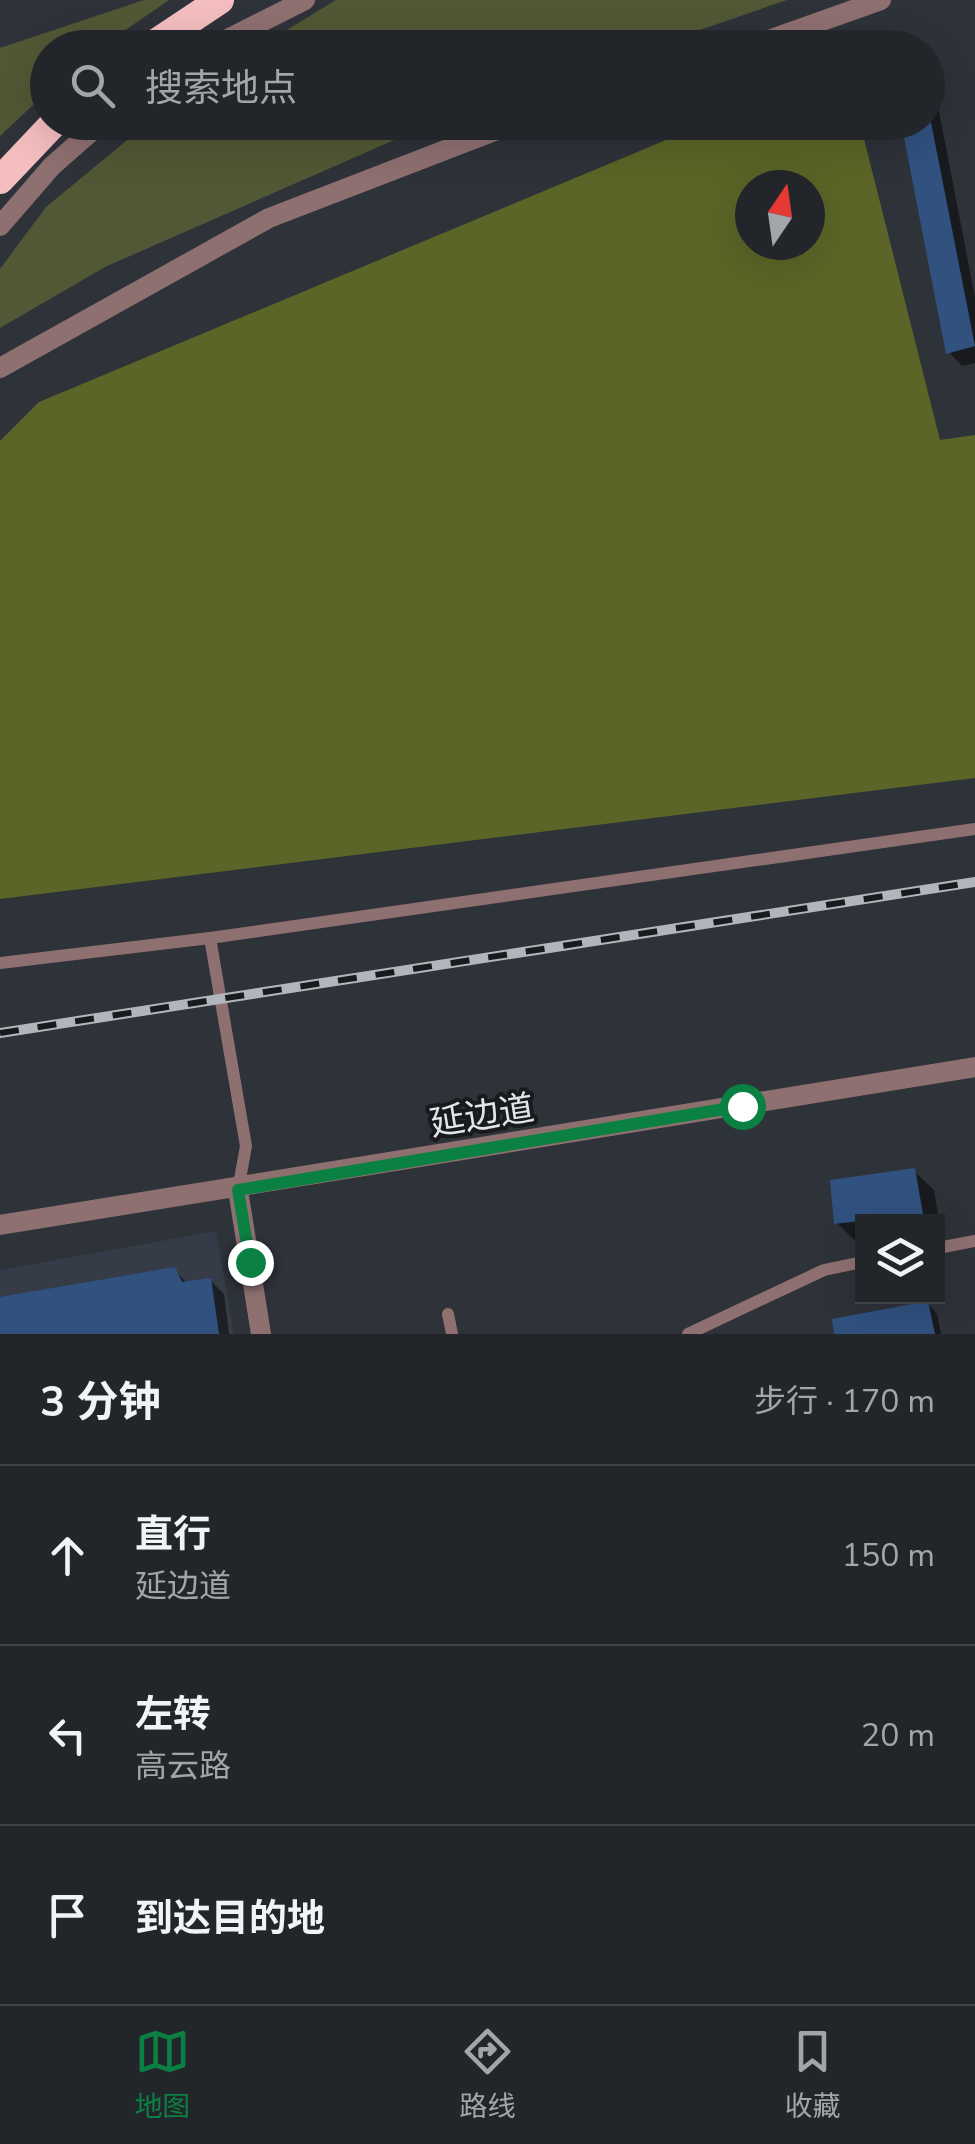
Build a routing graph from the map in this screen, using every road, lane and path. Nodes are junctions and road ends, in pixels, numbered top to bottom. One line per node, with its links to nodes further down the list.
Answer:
1 (220, 0): 4 (highway)
2 (305, 0): 5 (street)
3 (882, 0): 6 (street)
4 (175, 30)
5 (246, 30)
6 (797, 30)
7 (38, 140): 10 (highway)
8 (82, 140): 11 (street)
9 (471, 140): 12 (street)
10 (0, 180)
11 (0, 226)
12 (0, 368)
13 (975, 828): 14 (lane)
14 (210, 938): 15 (lane); 17 (lane)
15 (0, 963)
16 (975, 1066): 17 (street, 延边道)
17 (238, 1190): 18 (street, 延边道); 23 (street)
18 (0, 1226)
19 (975, 1241): 20 (lane)
20 (945, 1247)
21 (855, 1263): 25 (lane)
22 (448, 1314): 24 (lane)
23 (262, 1334)
24 (452, 1334)
25 (688, 1334)

